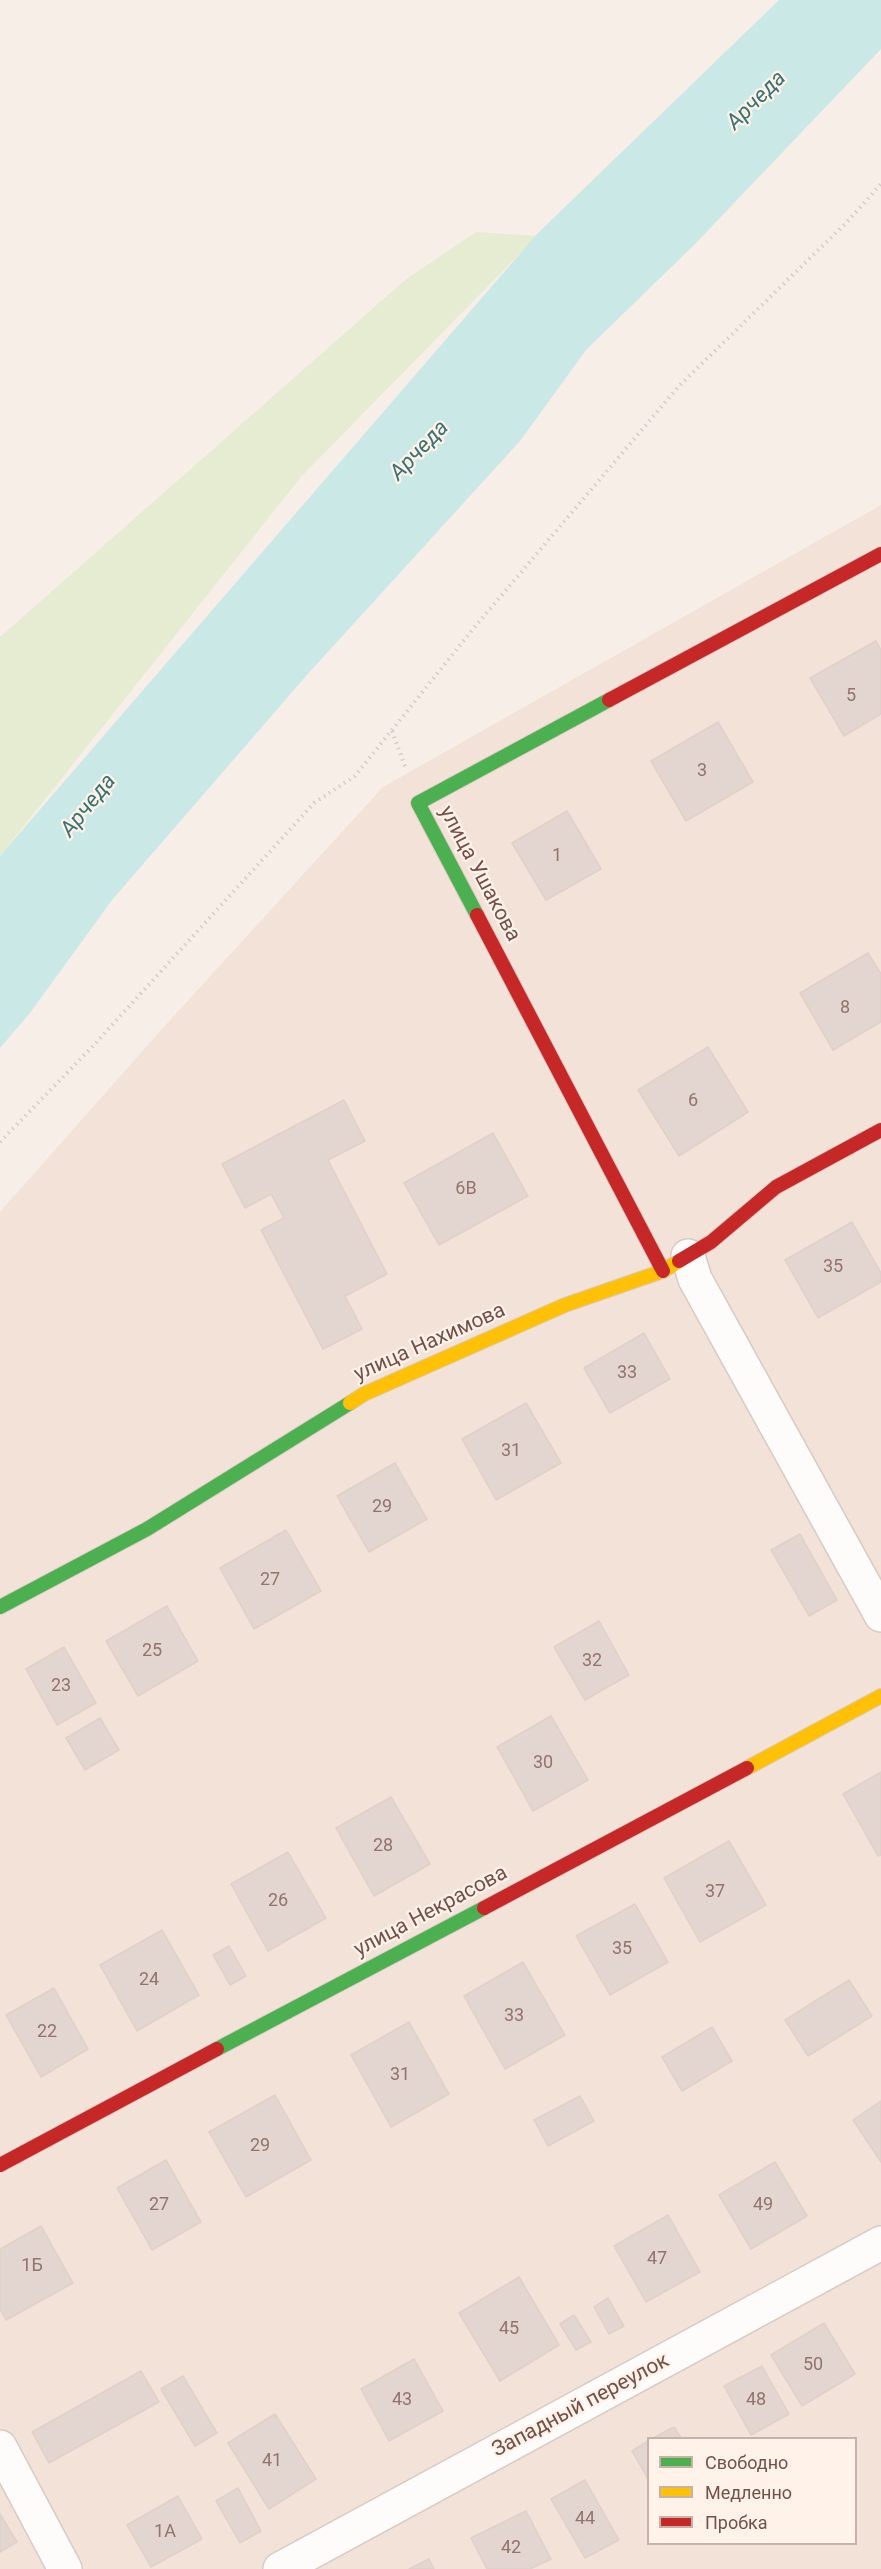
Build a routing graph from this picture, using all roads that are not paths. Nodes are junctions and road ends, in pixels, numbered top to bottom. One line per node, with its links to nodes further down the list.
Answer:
1 (881, 554): 3 (street, улица Ушакова)
2 (881, 1130): 3 (street, улица Нахимова)
3 (675, 1264): 4 (street, улица Нахимова); 5 (street)
4 (0, 1608)
5 (881, 1615)
6 (881, 1696): 7 (street, улица Некрасова)
7 (0, 2165)
8 (881, 2242): 11 (street, Западный переулок)
9 (0, 2447): 10 (street)
10 (66, 2569)
11 (280, 2569)

